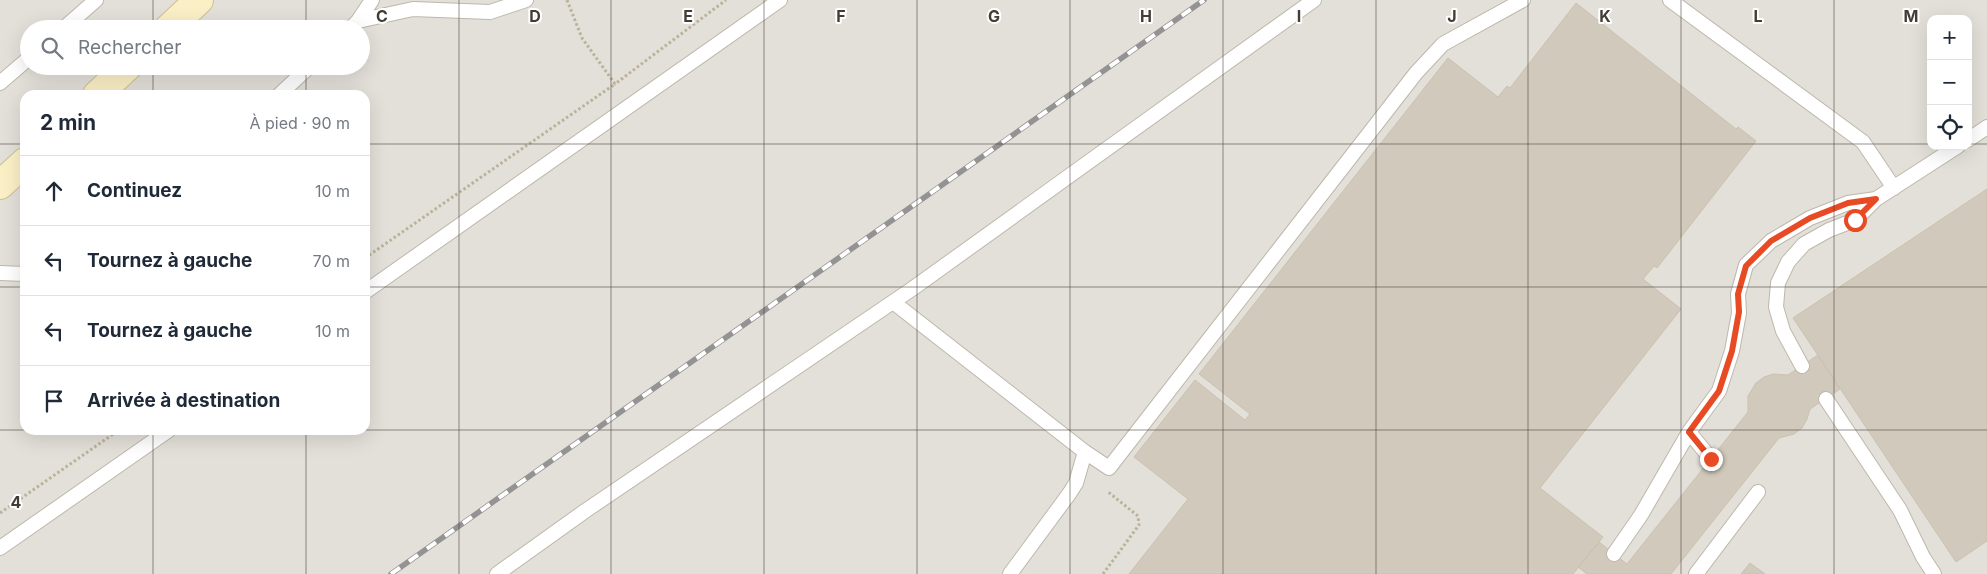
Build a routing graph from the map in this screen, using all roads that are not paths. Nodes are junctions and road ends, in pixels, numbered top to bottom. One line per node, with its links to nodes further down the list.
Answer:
1 (96, 0): 11 (lane)
2 (199, 0): 12 (main road)
3 (372, 0): 13 (lane)
4 (453, 0): 10 (lane)
5 (526, 0): 10 (lane)
6 (780, 0): 30 (lane)
7 (1314, 0): 31 (lane)
8 (1523, 0): 36 (lane)
9 (1670, 0): 26 (lane)
10 (413, 8): 14 (lane)
11 (73, 20)
12 (178, 20)
13 (358, 20)
14 (370, 20)
15 (20, 66): 18 (lane)
16 (118, 75): 19 (main road)
17 (300, 75): 20 (lane)
18 (0, 83)
19 (102, 90)
20 (284, 90)
21 (1987, 127): 22 (lane)
22 (1972, 137)
23 (1952, 150): 26 (lane)
24 (20, 167): 25 (main road)
25 (0, 185)
26 (1894, 188): 27 (lane)
27 (1876, 199): 32 (lane); 34 (lane)
28 (0, 273): 29 (lane)
29 (20, 274)
30 (370, 288)
31 (893, 302): 36 (lane); 41 (lane)
32 (1802, 366)
33 (1826, 399): 44 (lane)
34 (1689, 432): 37 (lane); 40 (lane)
35 (162, 435): 39 (lane)
36 (1085, 452): 42 (lane)
37 (1711, 459)
38 (1758, 492): 43 (lane)
39 (0, 548)
40 (1614, 554)
41 (497, 574)
42 (1010, 574)
43 (1696, 574)
44 (1934, 574)

